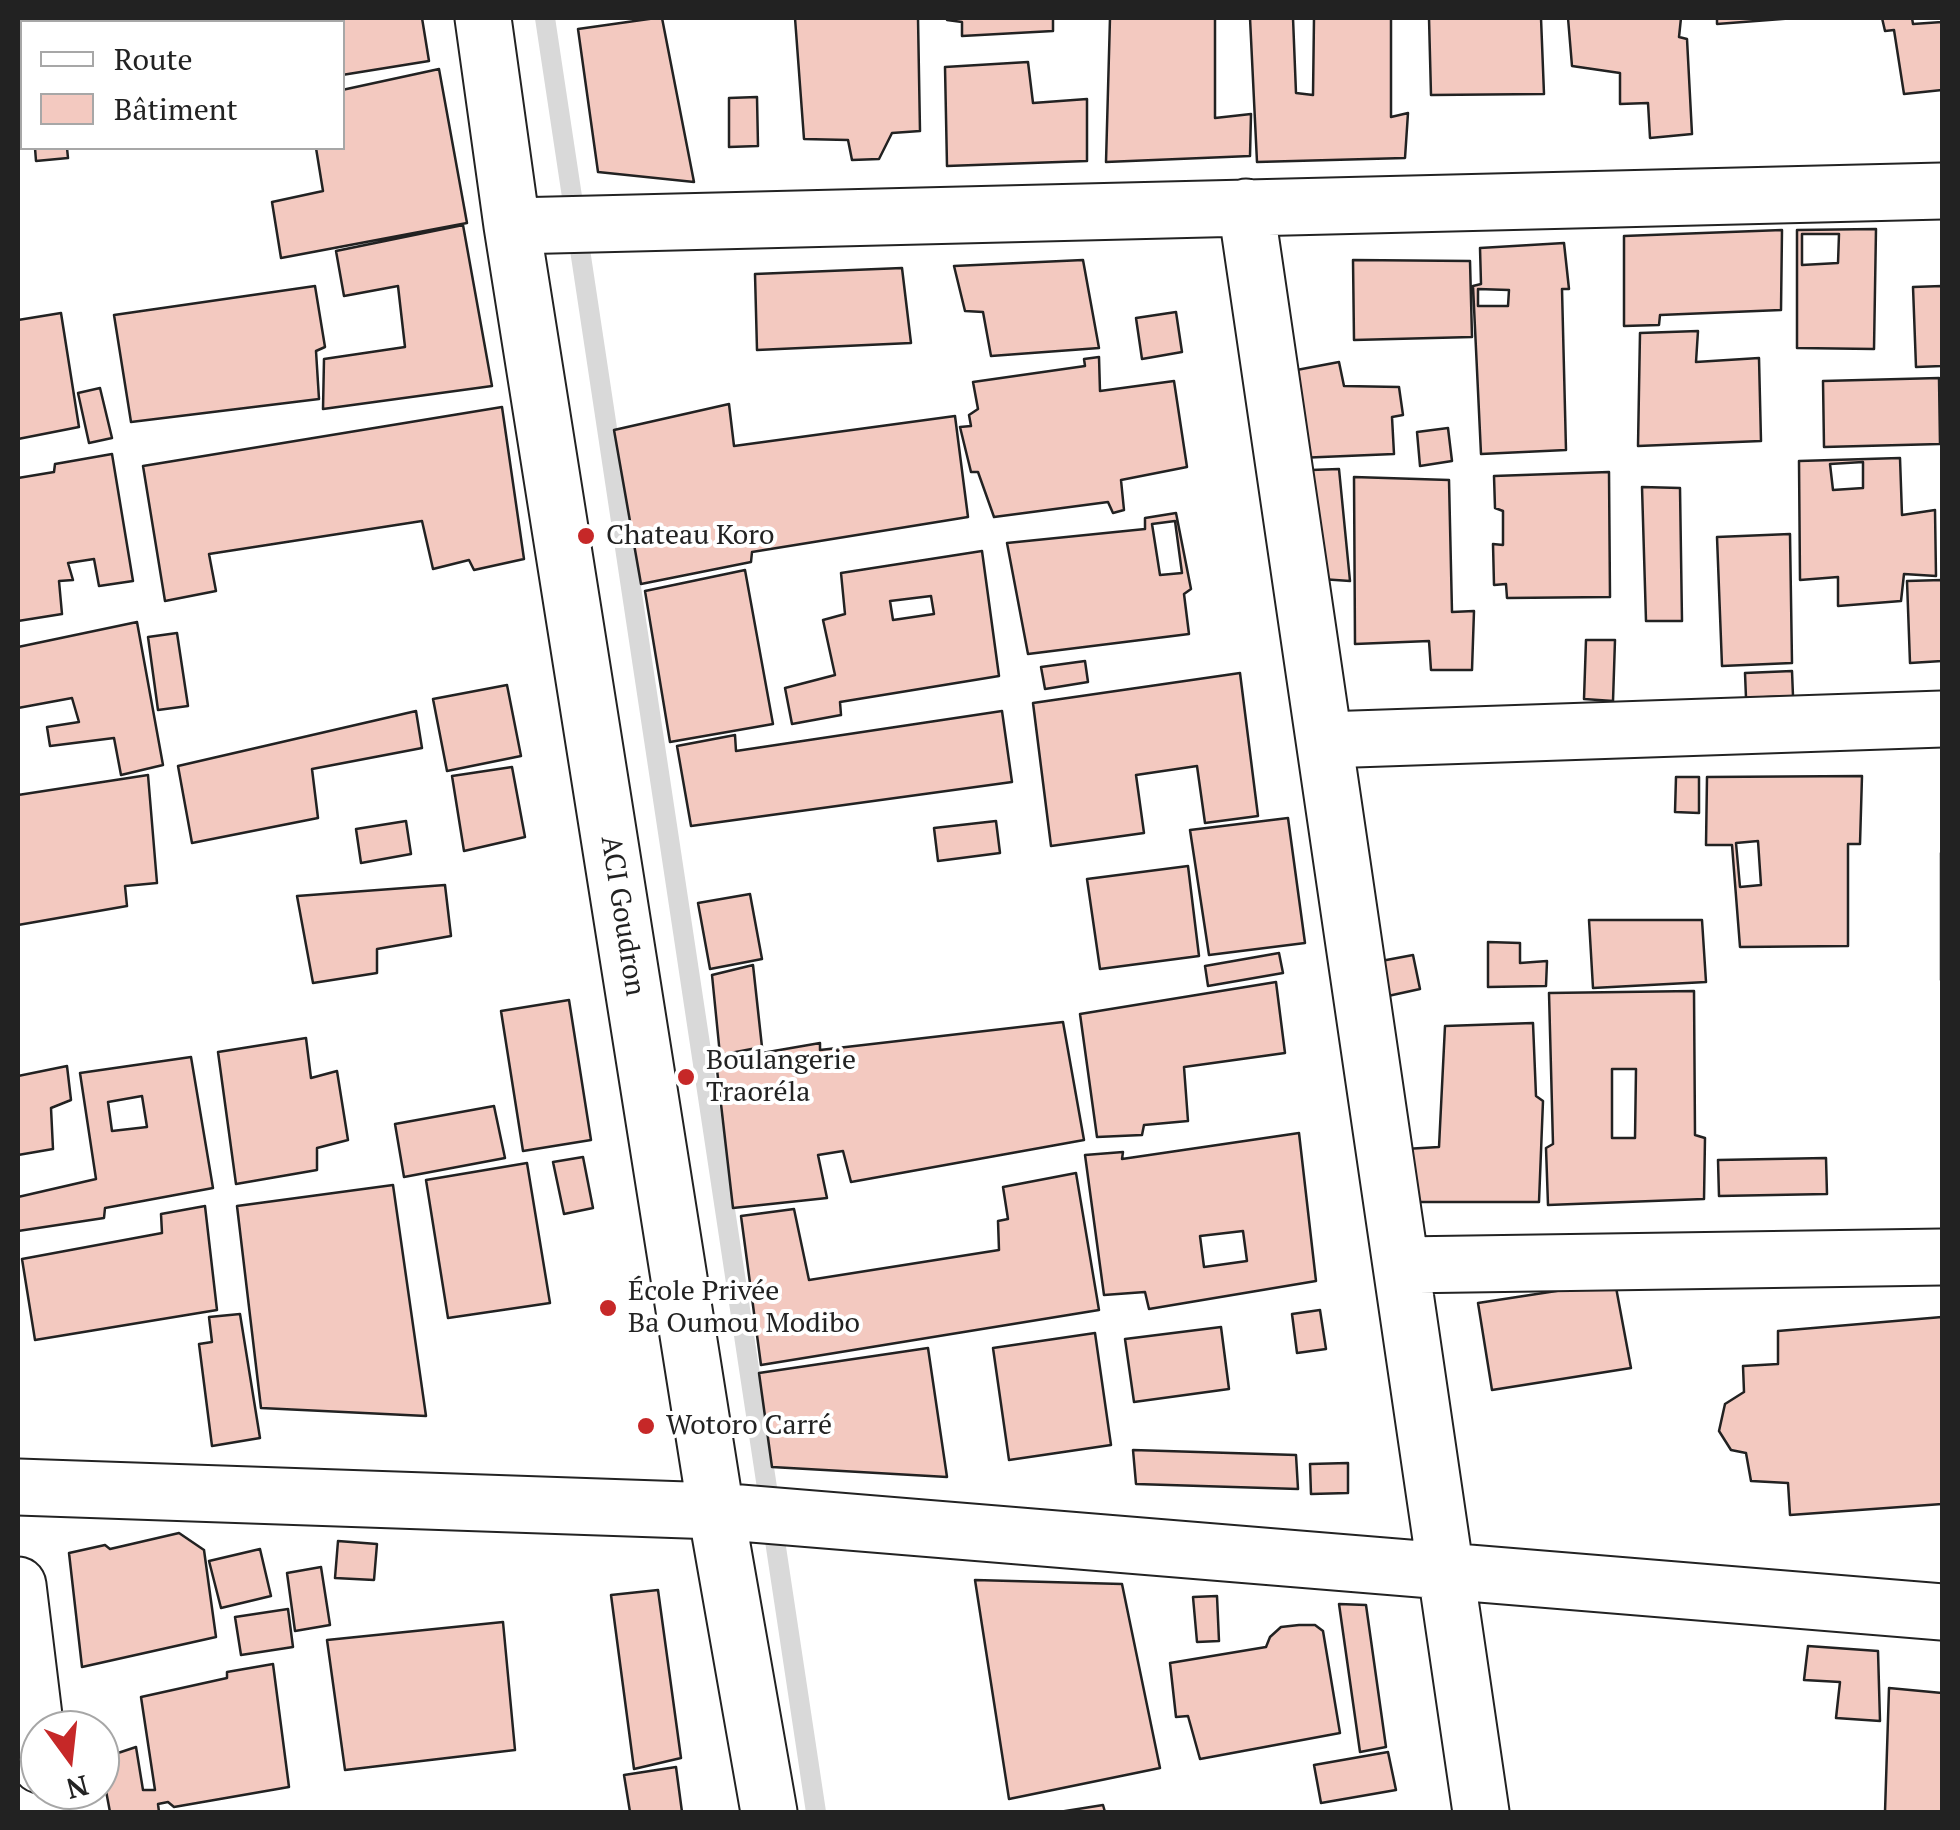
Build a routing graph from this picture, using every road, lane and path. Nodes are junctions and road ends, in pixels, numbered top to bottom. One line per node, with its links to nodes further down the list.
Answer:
1 (483, 18): 4 (street, ACI Goudron)
2 (1942, 191): 3 (street)
3 (1246, 207): 4 (street); 6 (street)
4 (512, 226): 10 (street, ACI Goudron)
5 (1942, 719): 6 (street)
6 (1325, 740): 8 (street)
7 (1942, 1257): 8 (street)
8 (1402, 1266): 11 (street)
9 (18, 1487): 10 (street)
10 (716, 1510): 11 (street); 15 (street, ACI Goudron)
11 (1447, 1572): 13 (street); 16 (street)
12 (18, 1585): 14 (street)
13 (1942, 1612)
14 (33, 1710)
15 (769, 1812)
16 (1481, 1812)

